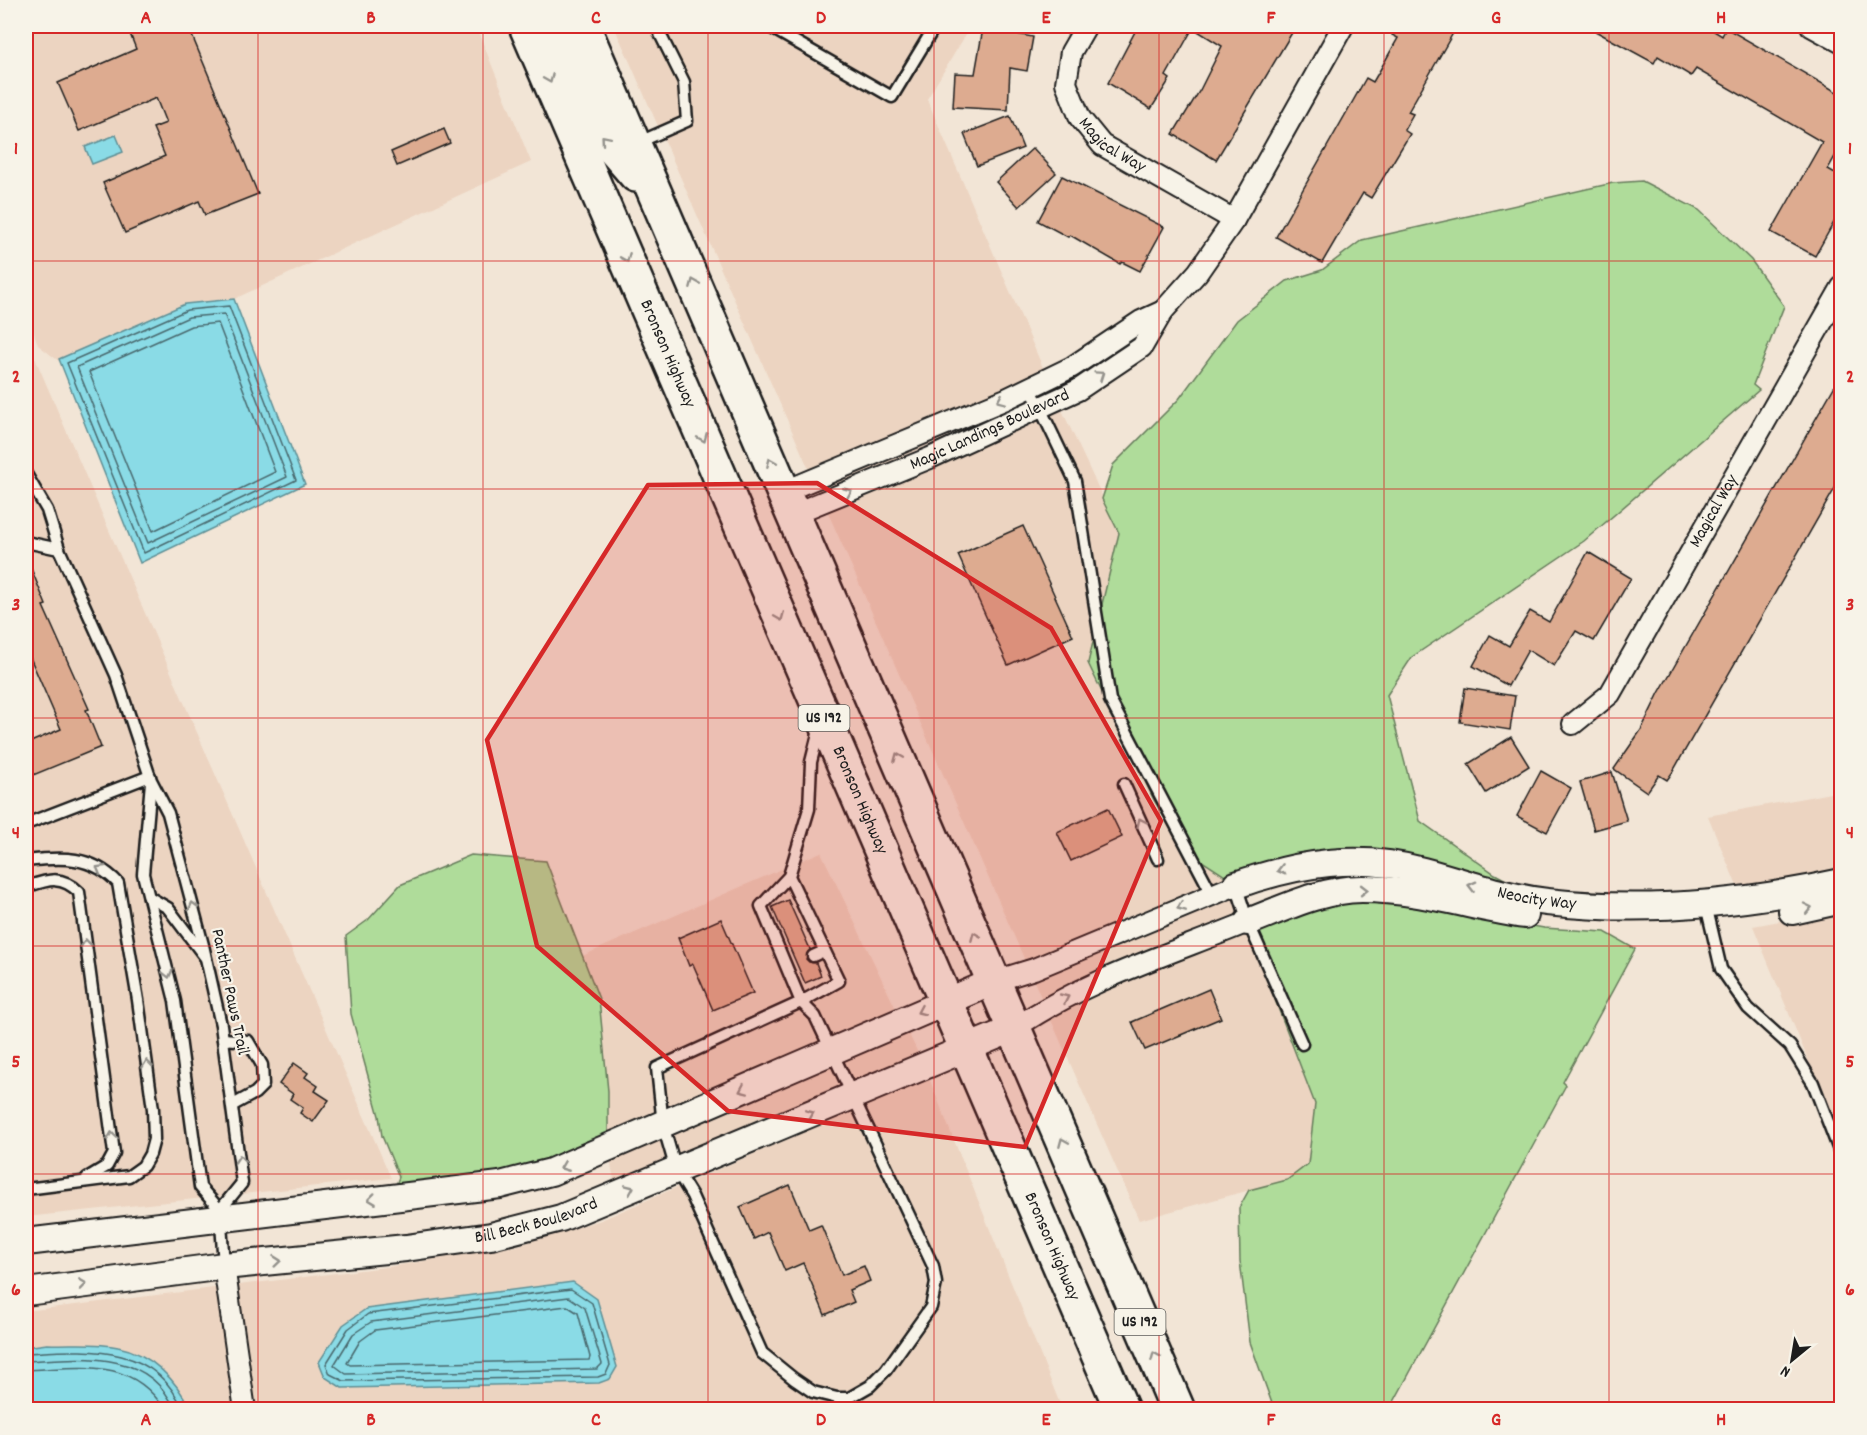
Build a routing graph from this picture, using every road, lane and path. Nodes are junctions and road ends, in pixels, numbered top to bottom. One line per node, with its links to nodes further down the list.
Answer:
1 (526, 26): 22 (highway, Bronson Highway / US 192, one-way to 22)
2 (554, 26): 12 (highway, one-way to 2)
3 (583, 26): 11 (highway, US 192)
4 (768, 26): 5 (lane)
5 (935, 26)
6 (1086, 26): 13 (street, Magical Way)
7 (1343, 26): 13 (street, Magic Landings Boulevard)
8 (1811, 26): 10 (street)
9 (660, 34): 11 (lane)
10 (1842, 43)
11 (634, 144): 12 (highway, US 192)
12 (657, 199): 19 (highway, US 192, one-way to 12)
13 (1234, 220): 15 (street, Magic Landings Boulevard)
14 (1842, 287): 23 (street, Magical Way)
15 (1162, 311): 16 (street, Magic Landings Boulevard); 17 (street, Magic Landings Boulevard, one-way to 15)
16 (1030, 387): 17 (lane); 19 (street, Magic Landings Boulevard, one-way to 19)
17 (1039, 405): 19 (street, Magic Landings Boulevard, one-way to 17); 32 (lane)
18 (26, 474): 21 (lane, Panther Paws Trail)
19 (788, 503): 42 (highway, US 192, one-way to 19)
20 (26, 542): 21 (lane)
21 (59, 549): 24 (lane, Panther Paws Trail)
22 (823, 715): 29 (lane); 43 (highway, Bronson Highway / US 192)
23 (1573, 724)
24 (150, 778): 26 (lane); 33 (lane, Panther Paws Trail); 41 (lane, Panther Paws Trail, one-way to 24)
25 (1124, 784): 27 (lane, one-way to 25)
26 (26, 824)
27 (1158, 859)
28 (26, 861): 55 (lane, one-way to 28)
29 (789, 876): 37 (lane); 44 (lane)
30 (1842, 882): 35 (street, Neocity Way)
31 (26, 887): 55 (lane, one-way to 31)
32 (1224, 890): 35 (street, Neocity Way, one-way to 32); 36 (lane); 42 (street, one-way to 42)
33 (149, 897): 41 (lane); 57 (lane, Panther Paws Trail, one-way to 57)
34 (1842, 900): 35 (street, Neocity Way, one-way to 34)
35 (1708, 913): 36 (street, Neocity Way, one-way to 35); 53 (lane)
36 (1248, 922): 45 (street, one-way to 36); 47 (lane)
37 (816, 932): 38 (lane); 39 (lane)
38 (804, 937)
39 (824, 951): 40 (lane); 44 (lane)
40 (813, 956)
41 (206, 959): 46 (lane, Panther Paws Trail)
42 (995, 981): 43 (street); 45 (highway, US 192)
43 (947, 1000): 48 (highway, Bronson Highway / US 192); 49 (street, one-way to 49)
44 (801, 1002): 49 (lane); 52 (lane)
45 (1015, 1028): 48 (street, Bill Beck Boulevard); 63 (highway, US 192, one-way to 45)
46 (223, 1039): 51 (lane, Panther Paws Trail); 51 (lane)
47 (1302, 1044)
48 (967, 1048): 50 (street, Bill Beck Boulevard); 62 (highway, Bronson Highway / US 192)
49 (831, 1051): 50 (lane); 52 (street, one-way to 52)
50 (854, 1095): 54 (street, Bill Beck Boulevard, one-way to 50); 54 (lane)
51 (233, 1105): 57 (lane, Panther Paws Trail, one-way to 51)
52 (663, 1125): 54 (lane); 57 (street, one-way to 57)
53 (1842, 1158)
54 (676, 1170): 59 (street, Bill Beck Boulevard, one-way to 54)
55 (84, 1180): 56 (lane)
56 (26, 1189)
57 (220, 1214): 58 (street); 59 (lane)
58 (26, 1242)
59 (224, 1266): 60 (street, Bill Beck Boulevard, one-way to 59); 61 (street)
60 (26, 1292)
61 (245, 1410)
62 (1122, 1410)
63 (1178, 1410)

